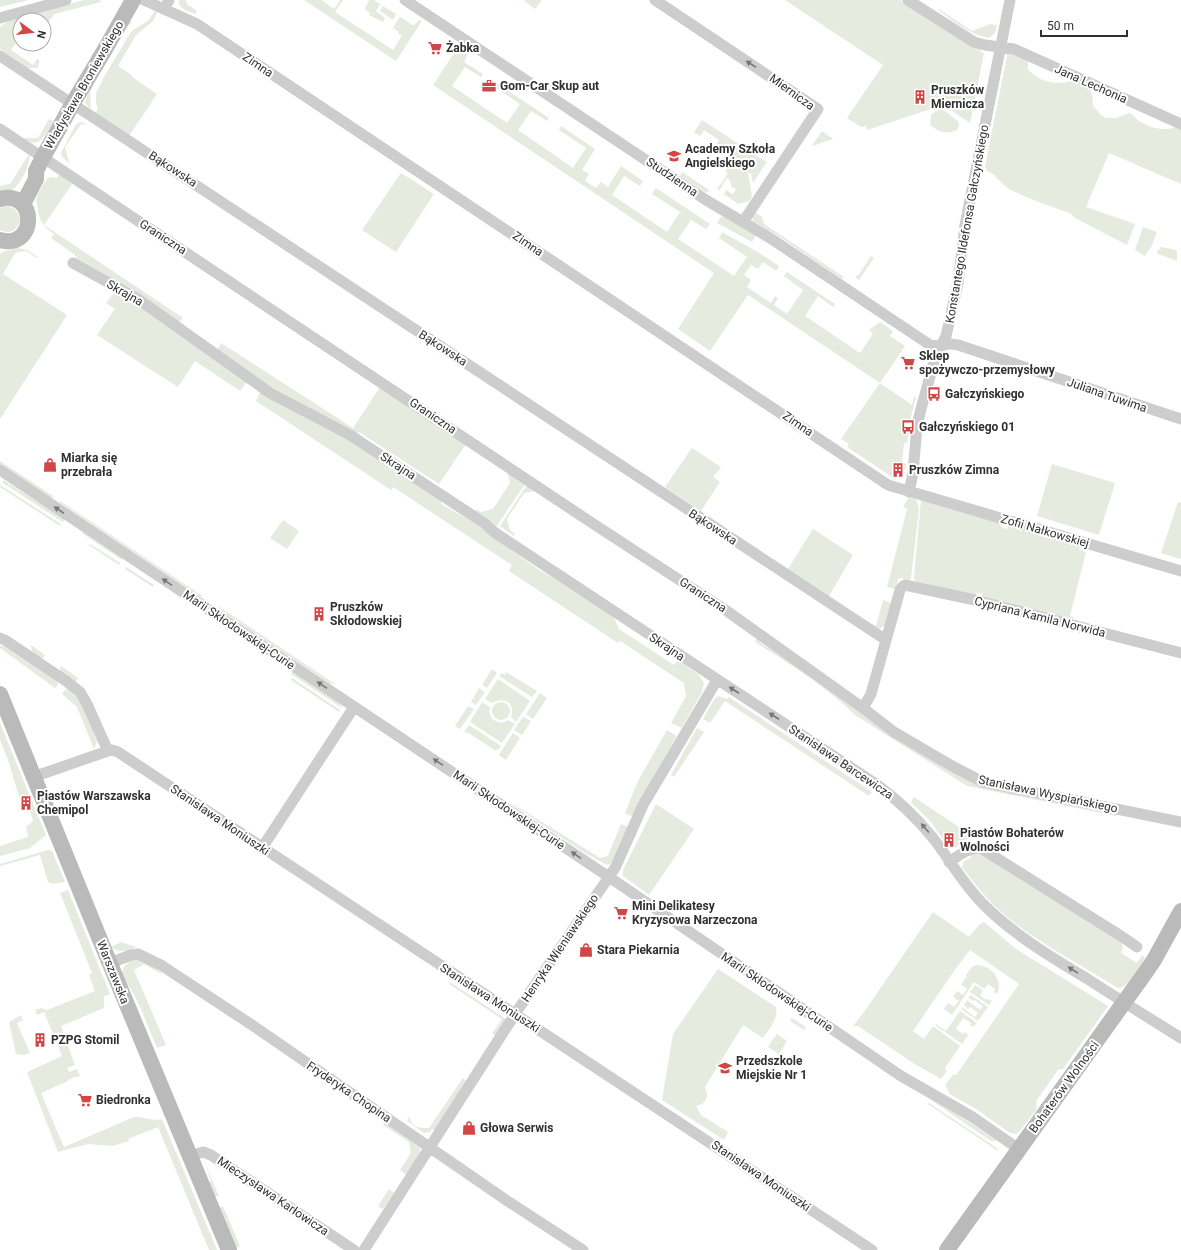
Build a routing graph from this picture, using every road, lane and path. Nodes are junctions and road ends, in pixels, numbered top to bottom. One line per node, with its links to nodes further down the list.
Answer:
1 (66, 0): 9 (street)
2 (134, 0): 12 (street, Władysława Broniewskiego)
3 (144, 0): 8 (street, Zimna)
4 (406, 0): 17 (street, Studzienna)
5 (655, 0): 17 (street, Miernicza, one-way to 5)
6 (908, 0): 10 (street, Jana Lechonia)
7 (1010, 0): 10 (street, Konstantego Ildefonsa Gałczyńskiego)
8 (167, 4): 23 (street, Zimna)
9 (0, 18)
10 (1000, 47): 13 (street, Jana Lechonia); 20 (street, Konstantego Ildefonsa Gałczyńskiego)
11 (0, 56): 12 (street, Bąkowska)
12 (73, 103): 15 (street, Władysława Broniewskiego); 26 (street, Bąkowska)
13 (1181, 124)
14 (0, 129): 15 (street, Graniczna)
15 (39, 164): 16 (street, Władysława Broniewskiego); 31 (street, Graniczna)
16 (11, 200): 18 (street)
17 (742, 222): 20 (street, Studzienna)
18 (0, 240)
19 (73, 263): 28 (street, Skrajna)
20 (941, 345): 21 (street, Juliana Tuwima); 23 (street, Konstantego Ildefonsa Gałczyńskiego)
21 (1181, 419)
22 (0, 470): 30 (street, Marii Skłodowskiej-Curie, one-way to 22)
23 (909, 492): 24 (street, Zofii Nałkowskiej)
24 (1181, 571)
25 (0, 638): 32 (street)
26 (886, 640): 27 (street, Cypriana Kamila Norwida); 31 (street)
27 (1181, 653)
28 (717, 680): 36 (street, Stanisława Barcewicza, one-way to 28); 37 (street, Henryka Wieniawskiego)
29 (0, 694): 33 (street, Warszawska)
30 (354, 707): 35 (street); 37 (street, Marii Skłodowskiej-Curie, one-way to 30)
31 (863, 708): 34 (street, Stanisława Wyspiańskiego)
32 (108, 751): 33 (street); 35 (street, Stanisława Moniuszki)
33 (33, 777): 40 (street, Warszawska)
34 (1181, 822)
35 (262, 848): 42 (street, Stanisława Moniuszki)
36 (949, 862): 39 (street); 41 (street, Stanisława Barcewicza, one-way to 36)
37 (609, 877): 42 (street, Henryka Wieniawskiego); 45 (street, Marii Skłodowskiej-Curie)
38 (1179, 916): 41 (street, Bohaterów Wolności)
39 (1137, 947)
40 (110, 963): 44 (street, Fryderyka Chopina); 46 (street, Warszawska)
41 (1124, 1003): 43 (street, Stanisława Barcewicza); 45 (street, Bohaterów Wolności)
42 (515, 1014): 44 (street, Henryka Wieniawskiego); 51 (street, Stanisława Moniuszki)
43 (1181, 1038)
44 (430, 1147): 49 (street, Henryka Wieniawskiego); 50 (street, Fryderyka Chopina)
45 (1019, 1149): 52 (street, Bohaterów Wolności)
46 (190, 1156): 47 (street, Warszawska); 48 (street, Mieczysława Karłowicza)
47 (229, 1250)
48 (354, 1250)
49 (364, 1250)
50 (583, 1250)
51 (872, 1250)
52 (947, 1250)

